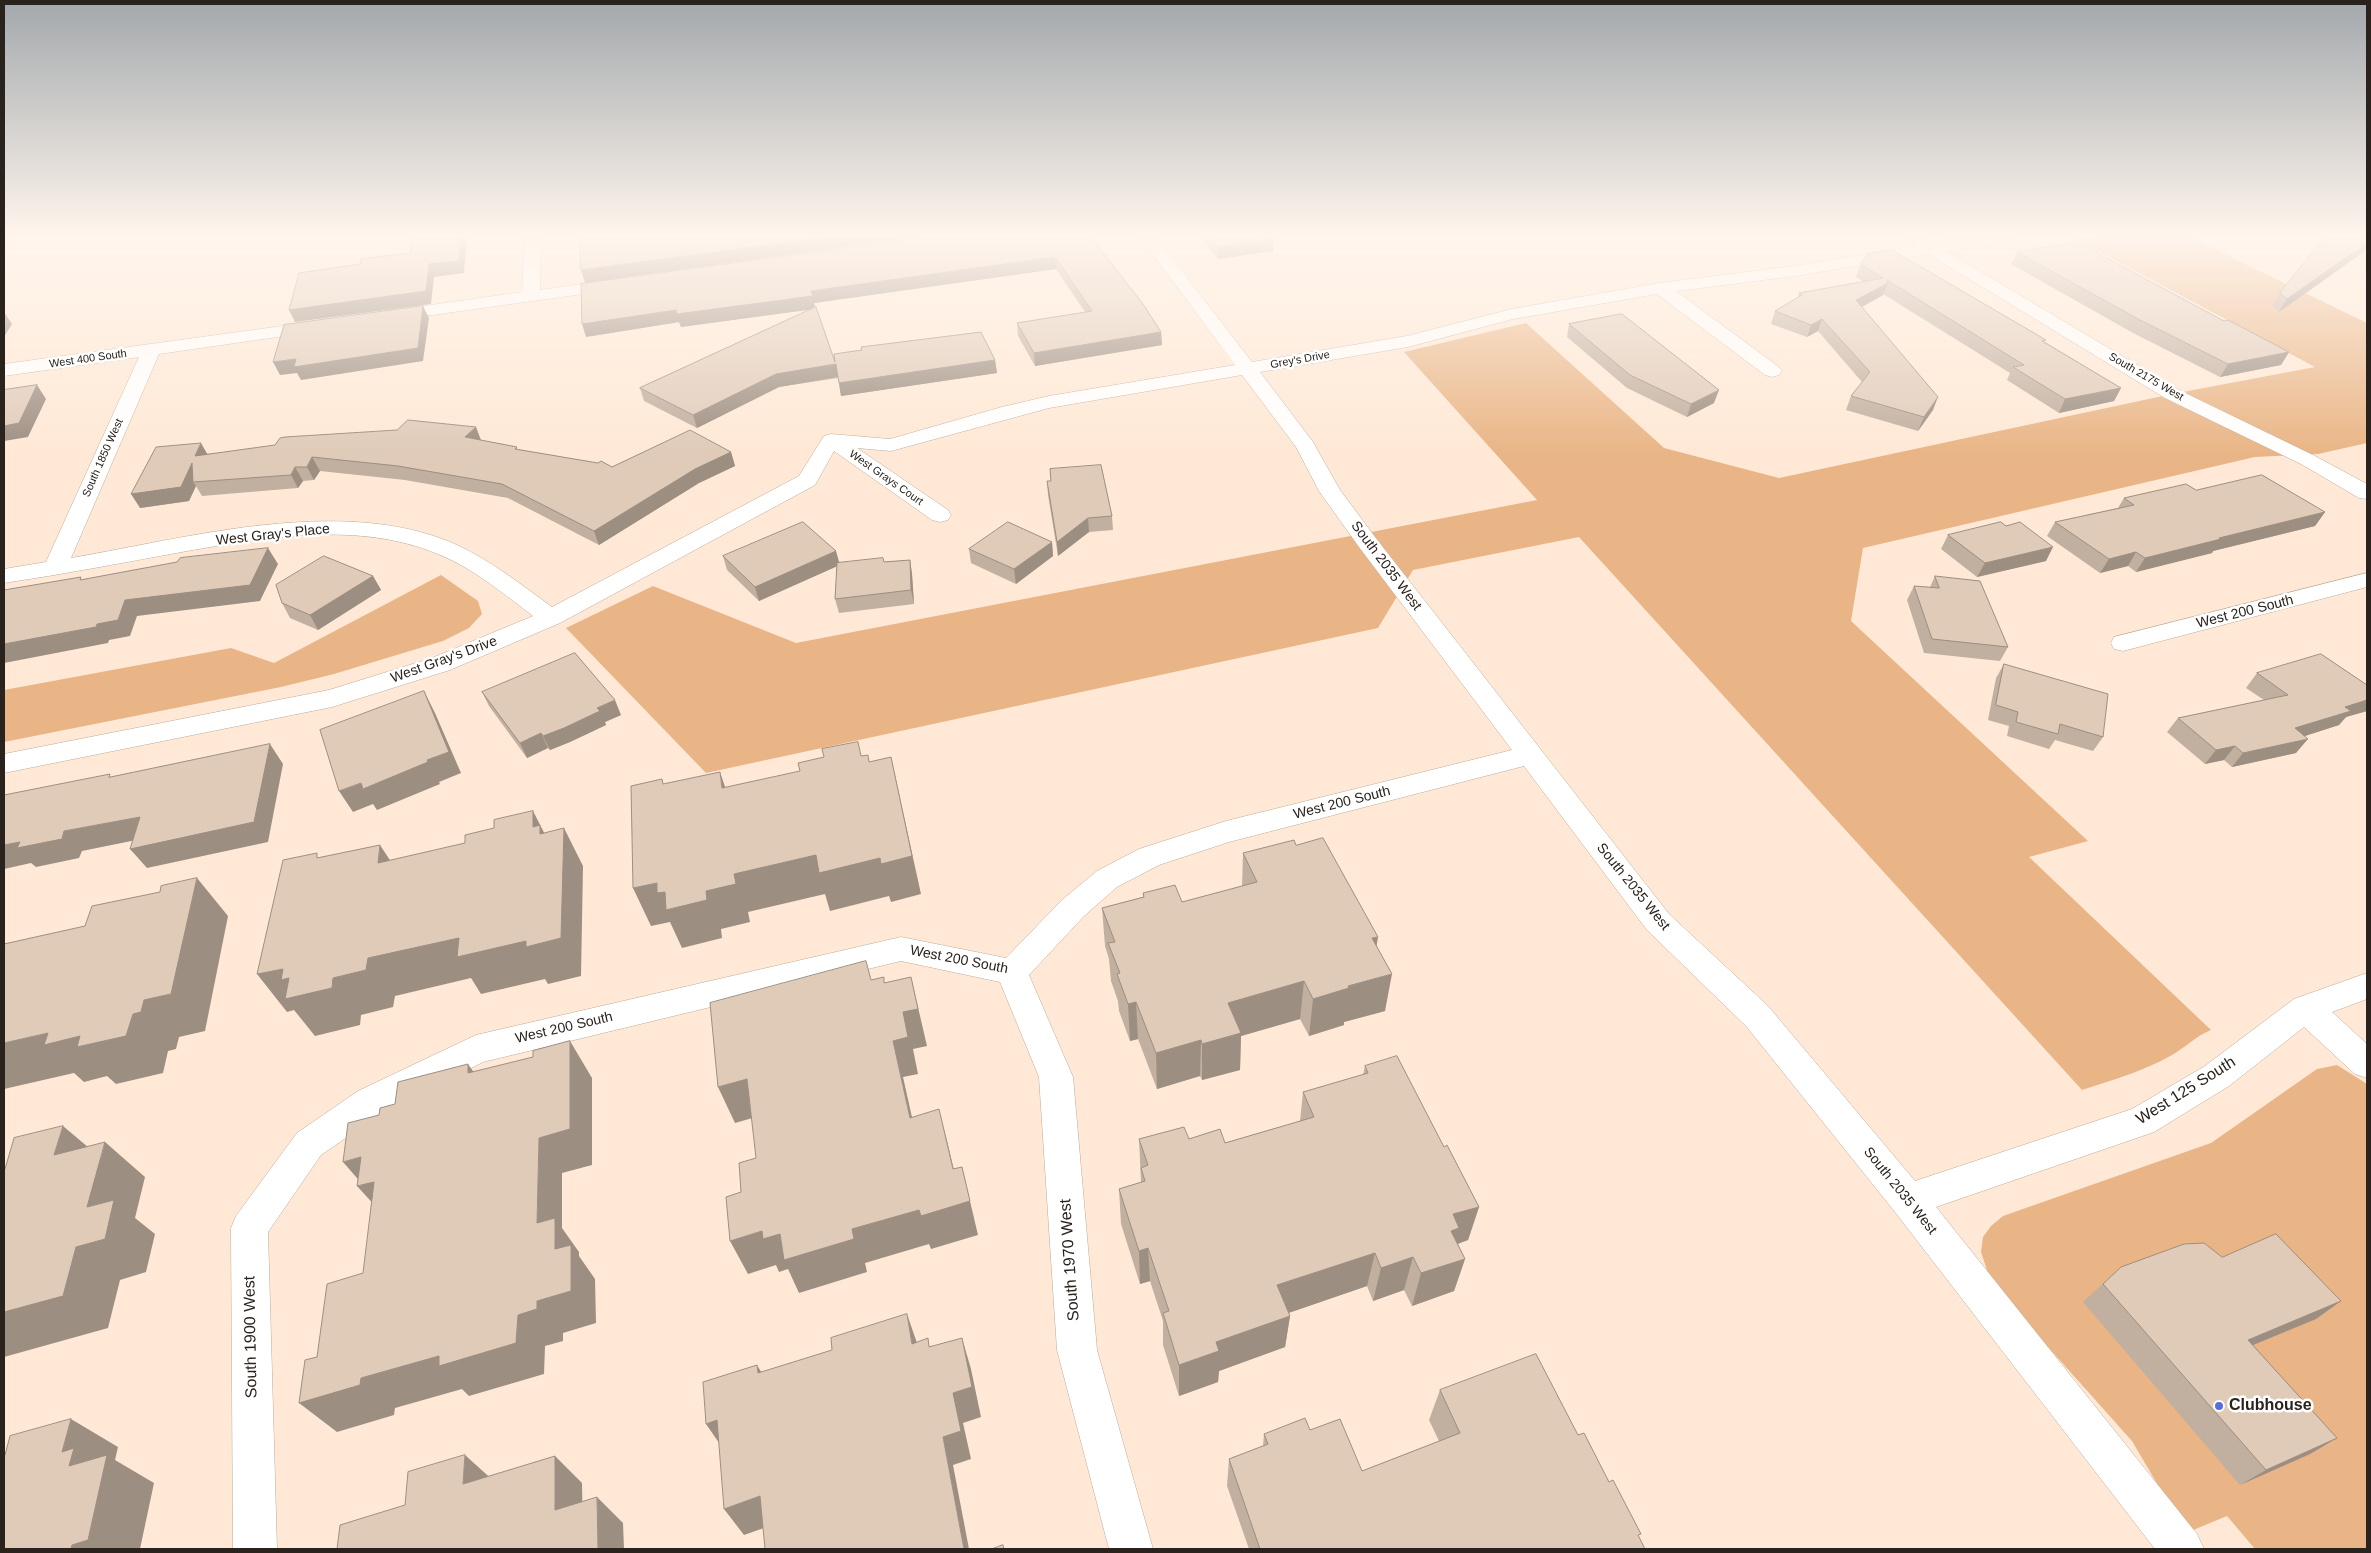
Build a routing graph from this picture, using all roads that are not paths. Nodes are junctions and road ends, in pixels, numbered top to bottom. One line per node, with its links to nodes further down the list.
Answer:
1 (443, 308): 6 (street)
2 (1202, 308): 9 (street, South 2035 West)
3 (1543, 308): 9 (street, Grey's Drive)
4 (1688, 308): 11 (street)
5 (2030, 308): 13 (street, South 2175 West)
6 (375, 318)
7 (336, 324): 8 (street, West 400 South)
8 (151, 350): 10 (street, West 400 South); 15 (street, South 1850 West)
9 (1248, 369): 12 (street, Grey's Drive); 20 (street, South 2035 West)
10 (4, 370)
11 (1772, 371)
12 (831, 440): 14 (street, West Grays Court); 18 (street, West Gray's Drive)
13 (2367, 493)
14 (940, 515)
15 (56, 567): 16 (street, West Gray's Place); 18 (street, West Gray's Place)
16 (4, 576)
17 (2367, 580): 19 (street, West 200 South)
18 (551, 618): 21 (street, West Gray's Drive)
19 (2122, 643)
20 (1529, 755): 22 (street, West 200 South); 27 (street, South 2035 West)
21 (4, 763)
22 (1012, 972): 26 (street, West 200 South); 29 (street, South 1970 West)
23 (2367, 986): 24 (street, West 125 South)
24 (2305, 1008): 25 (street); 27 (street, West 125 South)
25 (2367, 1064)
26 (309, 1144): 28 (street, South 1900 West)
27 (1908, 1200): 30 (street, South 2035 West)
28 (255, 1549)
29 (1131, 1549)
30 (2182, 1549)

